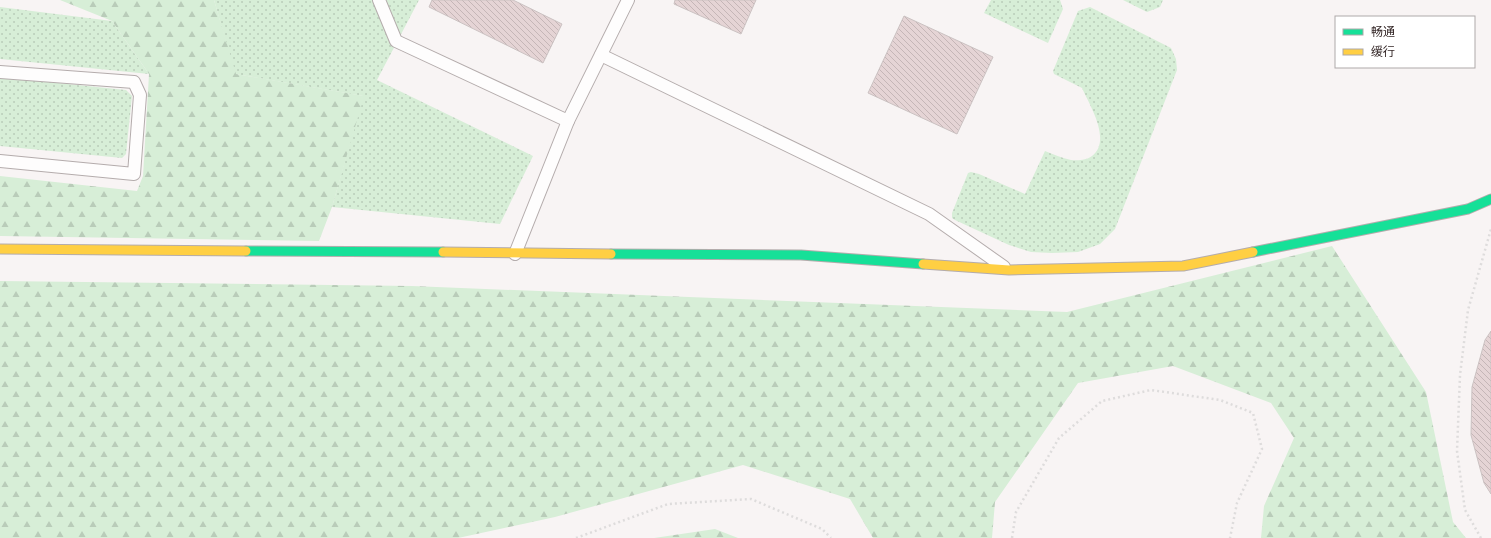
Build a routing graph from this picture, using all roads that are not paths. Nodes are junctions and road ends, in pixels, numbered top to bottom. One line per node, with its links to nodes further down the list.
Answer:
1 (379, 0): 5 (lane)
2 (628, 0): 3 (lane)
3 (601, 55): 5 (lane); 10 (lane)
4 (0, 72): 6 (lane)
5 (568, 122): 9 (lane)
6 (0, 161)
7 (1491, 199): 10 (street)
8 (0, 249): 9 (street)
9 (516, 254): 10 (street)
10 (1009, 270)

